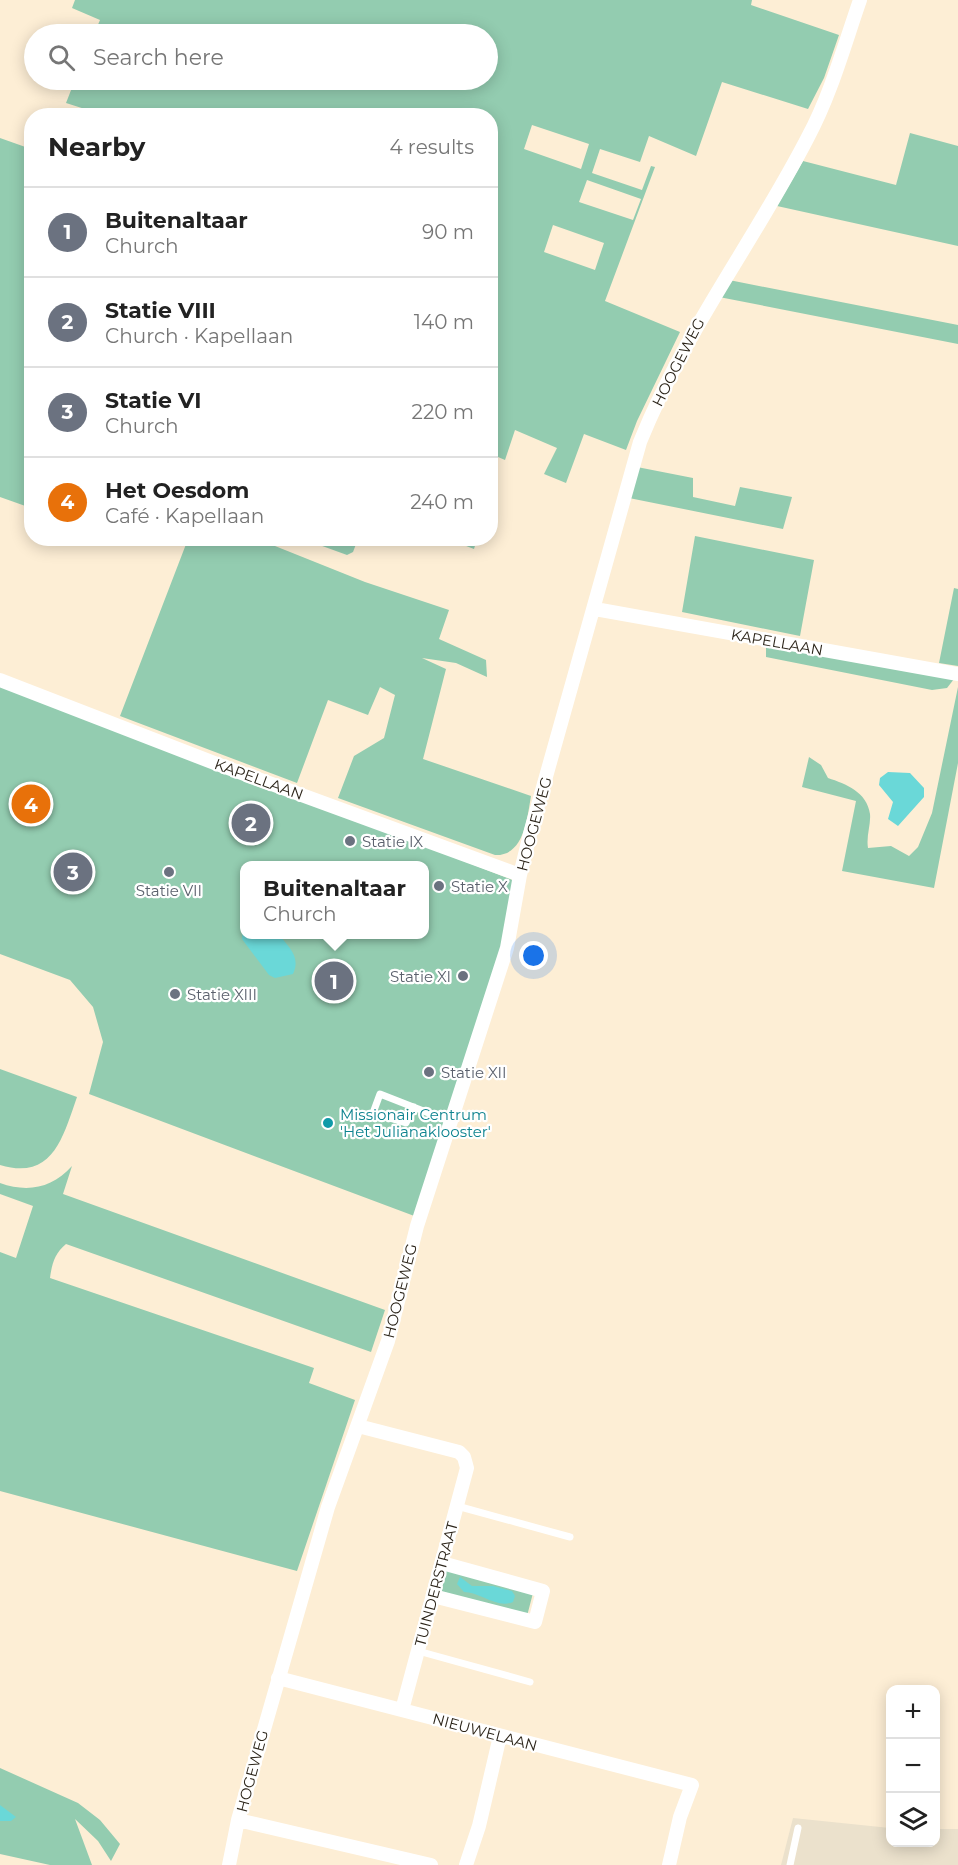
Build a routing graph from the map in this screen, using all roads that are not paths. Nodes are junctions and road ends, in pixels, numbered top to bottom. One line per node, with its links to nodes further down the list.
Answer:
1 (860, 0): 2 (street, HOOGEWEG)
2 (595, 609): 3 (street, KAPELLAAN); 5 (street, HOOGEWEG)
3 (958, 674)
4 (0, 680): 5 (street, KAPELLAAN)
5 (520, 875): 7 (street, HOOGEWEG)
6 (414, 1107): 6 (lane); 7 (lane)
7 (449, 1121): 8 (street, HOOGEWEG)
8 (358, 1426): 9 (street, TUINDERSTRAAT); 14 (street, HOOGEWEG)
9 (457, 1506): 10 (lane); 11 (street, TUINDERSTRAAT)
10 (570, 1537)
11 (442, 1563): 12 (street, TUINDERSTRAAT); 12 (street)
12 (433, 1596): 13 (street, TUINDERSTRAAT)
13 (418, 1651): 15 (lane); 16 (street, TUINDERSTRAAT)
14 (278, 1678): 16 (street, NIEUWELAAN); 18 (street, HOGEWEG)
15 (530, 1682)
16 (402, 1710): 17 (street, NIEUWELAAN)
17 (500, 1736): 22 (street); 23 (street, NIEUWELAAN)
18 (238, 1820): 20 (street, HOGEWEG); 21 (street)
19 (798, 1828): 24 (lane)
20 (229, 1865)
21 (431, 1865)
22 (466, 1865)
23 (669, 1865)
24 (790, 1865)

